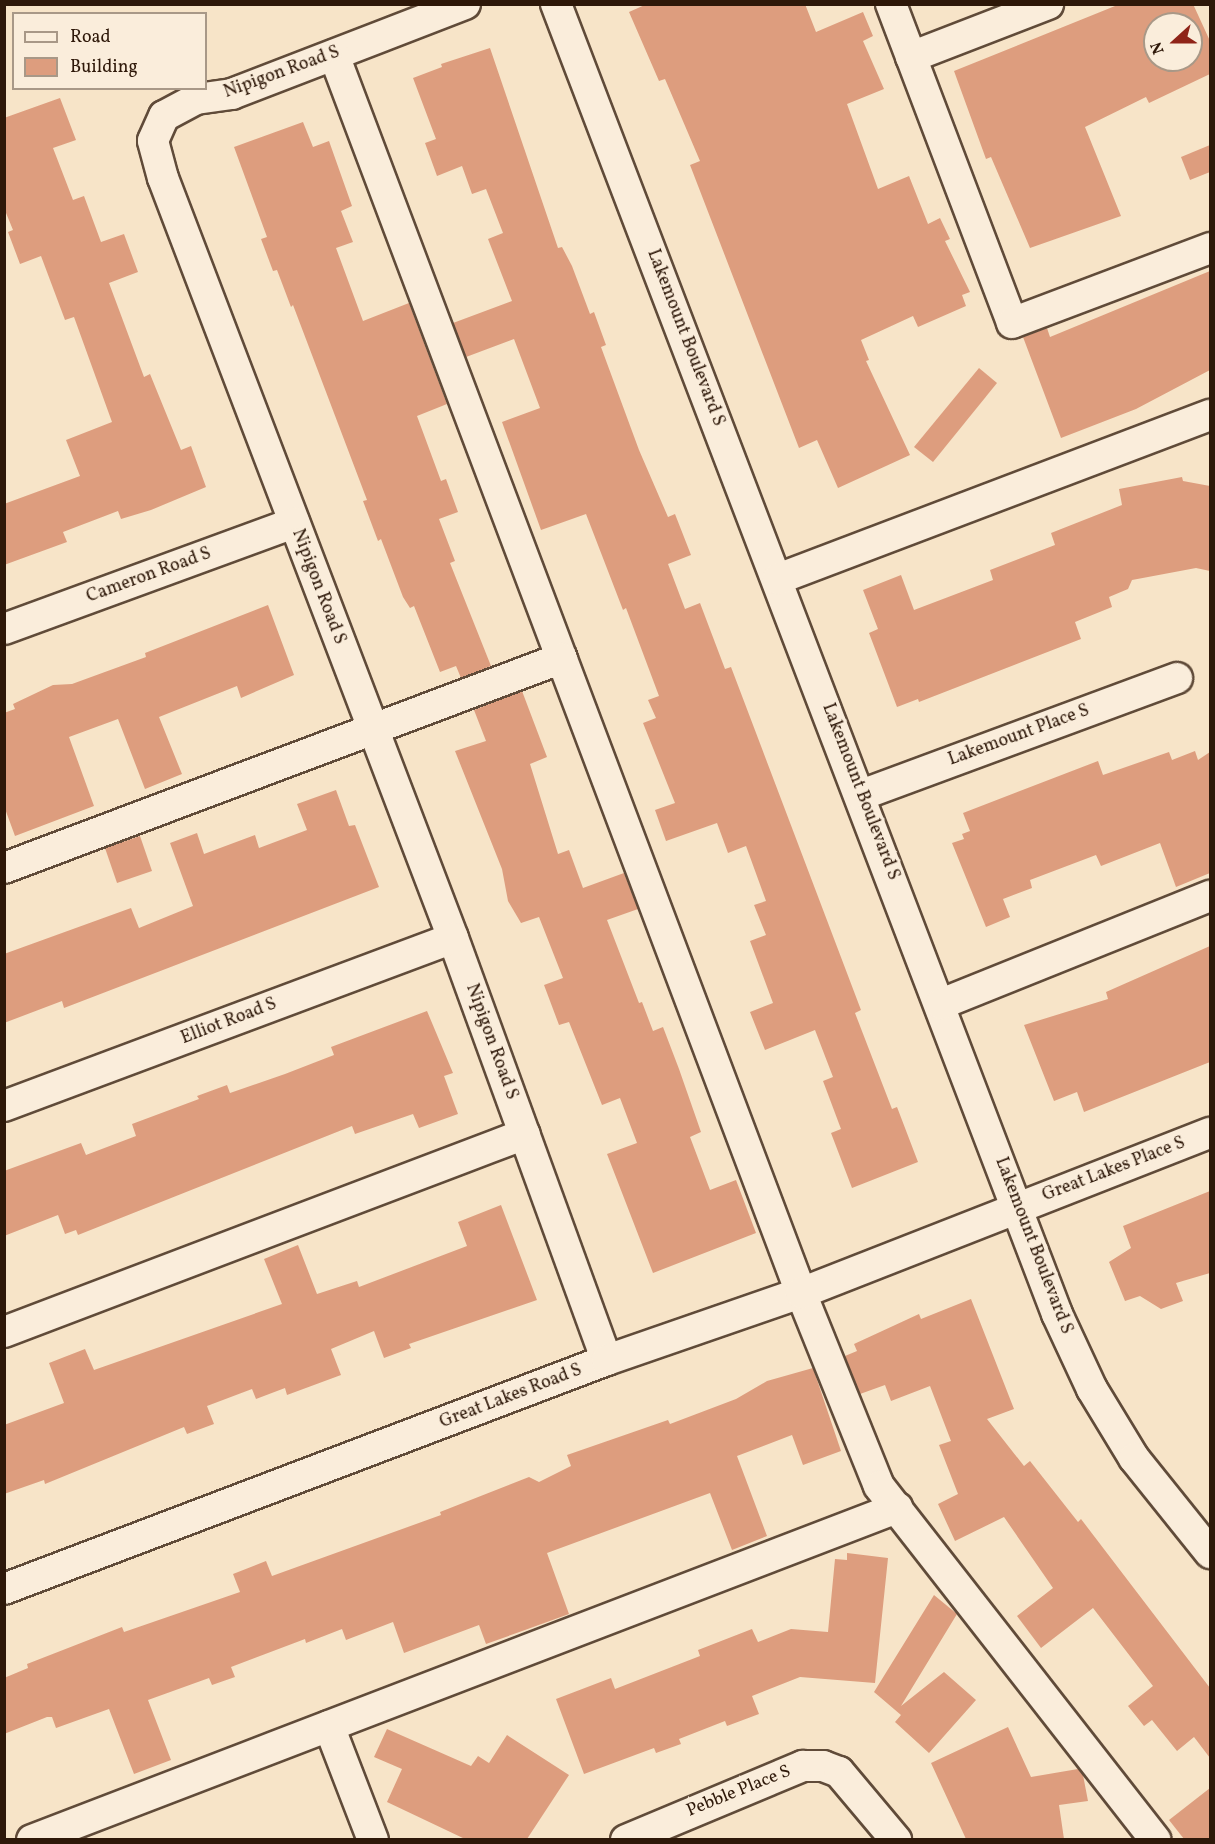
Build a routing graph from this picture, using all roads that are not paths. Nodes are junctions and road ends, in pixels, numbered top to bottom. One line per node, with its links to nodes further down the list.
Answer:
1 (465, 4): 5 (street, Nipigon Road S)
2 (556, 4): 10 (street, Lakemount Boulevard S)
3 (891, 4): 6 (street)
4 (1048, 4): 6 (street)
5 (334, 55): 9 (street, Nipigon Road S); 12 (street)
6 (911, 57): 7 (street)
7 (1210, 248)
8 (1210, 415): 10 (street)
9 (294, 523): 11 (street, Cameron Road S); 14 (street, Nipigon Road S)
10 (778, 579): 15 (street, Lakemount Boulevard S)
11 (4, 629)
12 (562, 658): 14 (street); 24 (street)
13 (1177, 678): 15 (street, Lakemount Place S)
14 (373, 729): 16 (street); 18 (street, Nipigon Road S)
15 (861, 795): 19 (street, Lakemount Boulevard S)
16 (4, 868)
17 (1210, 896): 19 (street)
18 (453, 938): 20 (street, Elliot Road S); 22 (street, Nipigon Road S)
19 (941, 1004): 23 (street, Lakemount Boulevard S)
20 (4, 1106)
21 (1210, 1133): 23 (street, Great Lakes Place S)
22 (525, 1134): 25 (street); 26 (street, Nipigon Road S)
23 (1018, 1207): 24 (street, Great Lakes Road S); 28 (street, Lakemount Boulevard S)
24 (801, 1293): 26 (street, Great Lakes Road S); 27 (street)
25 (4, 1332)
26 (608, 1360): 29 (street, Great Lakes Road S)
27 (897, 1508): 30 (street); 35 (street)
28 (1210, 1553)
29 (4, 1589)
30 (329, 1726): 31 (street); 32 (street)
31 (32, 1839)
32 (373, 1839)
33 (626, 1839): 34 (street, Pebble Place S)
34 (896, 1839)
35 (1156, 1839)

